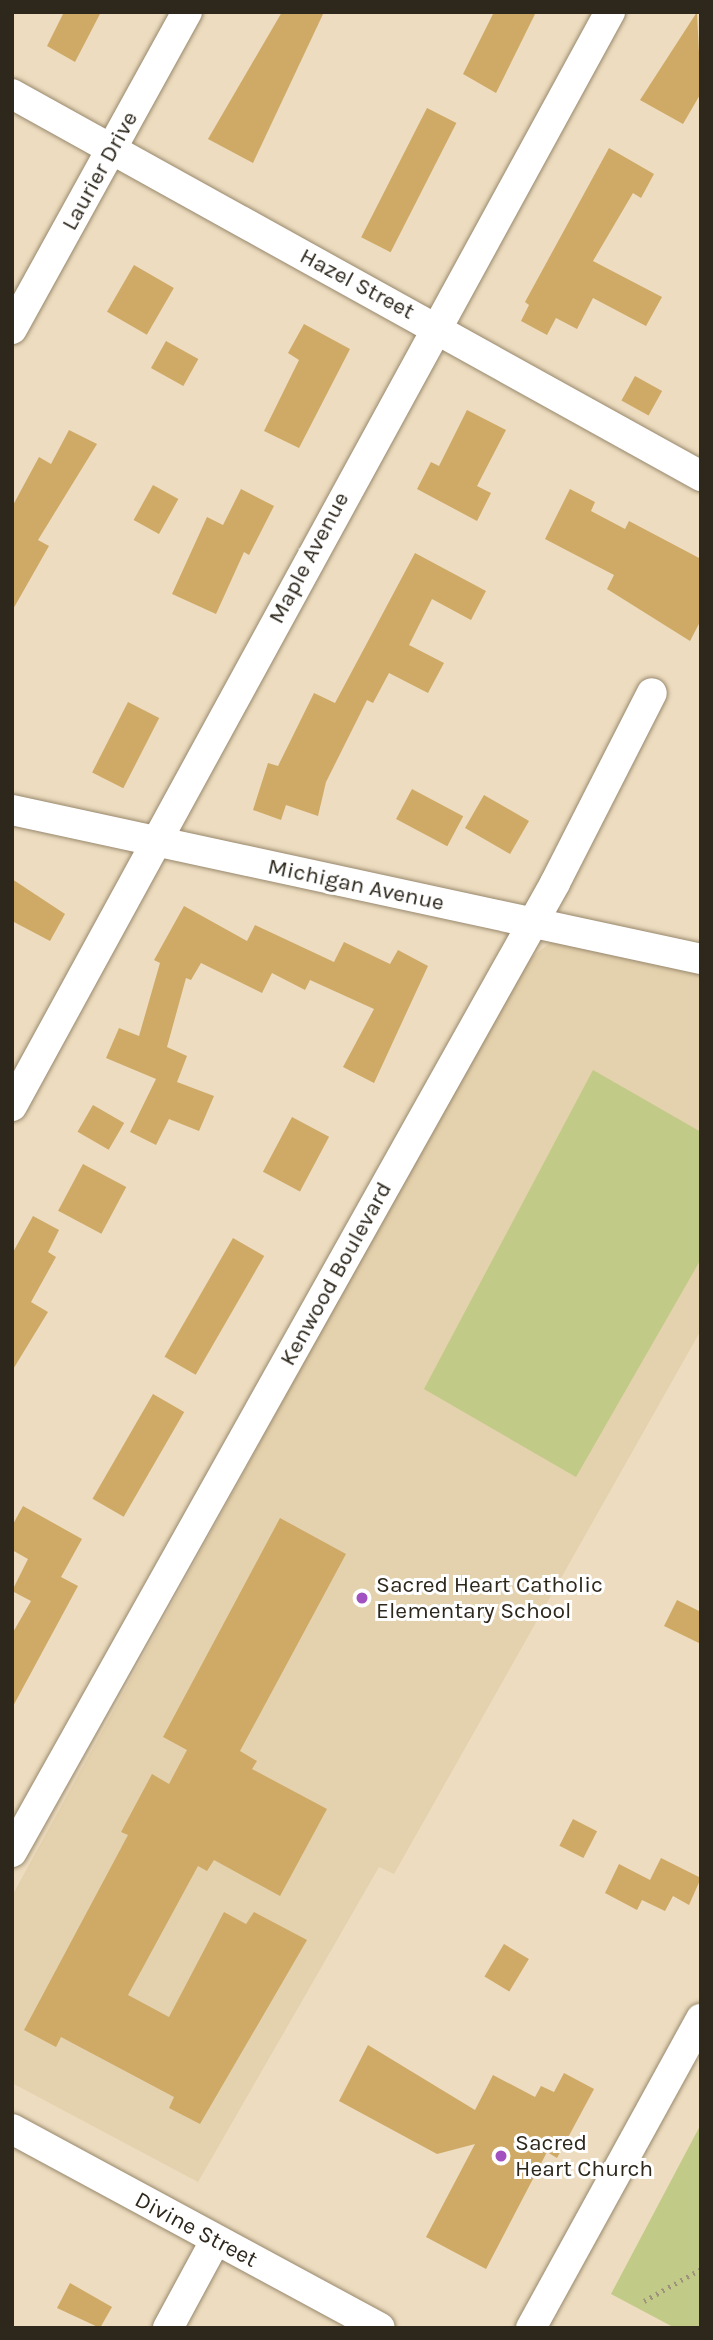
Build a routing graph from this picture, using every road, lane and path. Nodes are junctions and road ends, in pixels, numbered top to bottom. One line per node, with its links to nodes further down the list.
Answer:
1 (187, 12): 4 (street, Laurier Drive)
2 (610, 12): 5 (street, Maple Avenue)
3 (12, 94): 4 (street, Hazel Street)
4 (113, 148): 5 (street, Hazel Street); 6 (street, Laurier Drive)
5 (434, 326): 7 (street, Hazel Street); 10 (street, Maple Avenue)
6 (12, 329)
7 (701, 476)
8 (652, 693): 11 (street, Kenwood Boulevard)
9 (12, 810): 10 (street, Michigan Avenue)
10 (158, 840): 11 (street, Michigan Avenue); 13 (street, Maple Avenue)
11 (532, 923): 12 (street, Michigan Avenue); 14 (street, Kenwood Boulevard)
12 (701, 959)
13 (12, 1106)
14 (12, 1852)
15 (701, 2019): 22 (street)
16 (12, 2129): 17 (street, Divine Street)
17 (215, 2241): 20 (street); 21 (street, Divine Street)
18 (701, 2269): 19 (path)
19 (644, 2301)
20 (168, 2328)
21 (380, 2328)
22 (531, 2328)

